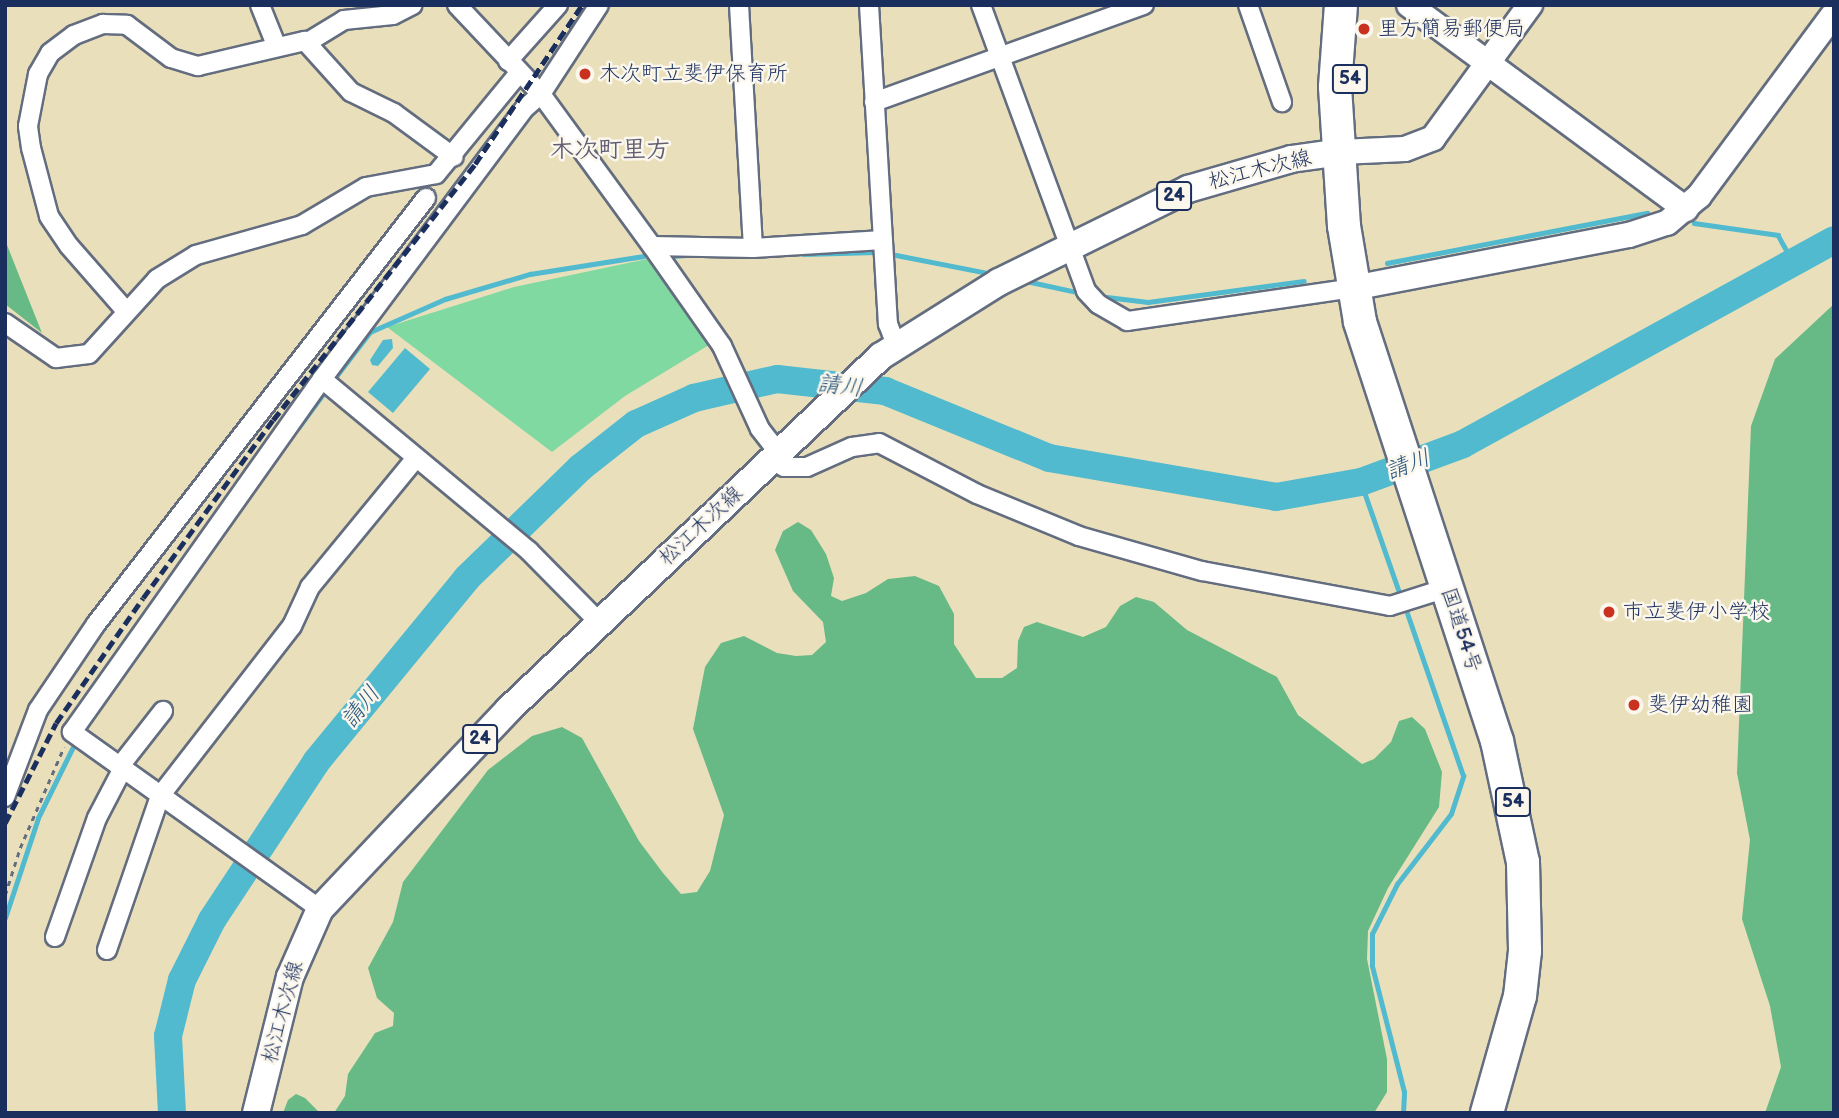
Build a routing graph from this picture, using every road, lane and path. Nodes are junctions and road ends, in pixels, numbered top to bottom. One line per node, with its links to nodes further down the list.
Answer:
1 (260, 5): 17 (street)
2 (413, 5): 16 (street)
3 (457, 5): 20 (street)
4 (558, 5): 20 (street)
5 (599, 5): 21 (street)
6 (739, 5): 31 (street)
7 (869, 5): 22 (street)
8 (981, 5): 18 (street)
9 (1144, 5): 18 (street)
10 (1248, 5): 23 (street)
11 (1341, 5): 24 (highway, 国道54号 / 54)
12 (1354, 5): 24 (highway, 国道54号 / 54)
13 (1409, 5): 19 (street)
14 (1530, 5): 19 (street)
15 (1833, 15): 27 (street)
16 (308, 42): 17 (street); 25 (street)
17 (276, 45): 33 (street)
18 (999, 56): 22 (street); 30 (street)
19 (1489, 65): 24 (street); 27 (street)
20 (514, 67): 21 (street); 25 (street)
21 (541, 94): 29 (street); 36 (street)
22 (874, 102): 28 (street)
23 (1282, 102)
24 (1341, 152): 30 (main road, 松江木次線 / 24); 32 (highway, 国道54号 / 54)
25 (454, 157): 33 (street)
26 (426, 198): 43 (street)
27 (1686, 209): 32 (street)
28 (883, 240): 31 (street); 35 (street)
29 (652, 246): 31 (street); 37 (street)
30 (1069, 246): 32 (street); 35 (main road, 松江木次線 / 24)
31 (753, 248)
32 (1353, 288): 39 (highway, 国道54号 / 54)
33 (126, 311): 34 (street)
34 (5, 323)
35 (889, 351): 37 (main road, 松江木次線 / 24)
36 (328, 384): 38 (street); 42 (street)
37 (775, 456): 39 (street); 40 (main road, 松江木次線 / 24)
38 (416, 458): 40 (street); 45 (street)
39 (1447, 588): 52 (highway, 国道54号 / 54)
40 (599, 622): 48 (main road, 松江木次線 / 24)
41 (163, 711): 44 (street)
42 (72, 732): 44 (street); 47 (path)
43 (12, 764): 46 (street)
44 (122, 767): 45 (street); 49 (street)
45 (160, 796): 48 (street); 50 (street)
46 (5, 797)
47 (5, 895)
48 (320, 909): 51 (main road, 松江木次線 / 24)
49 (55, 937)
50 (107, 950)
51 (256, 1113)
52 (1487, 1113)

